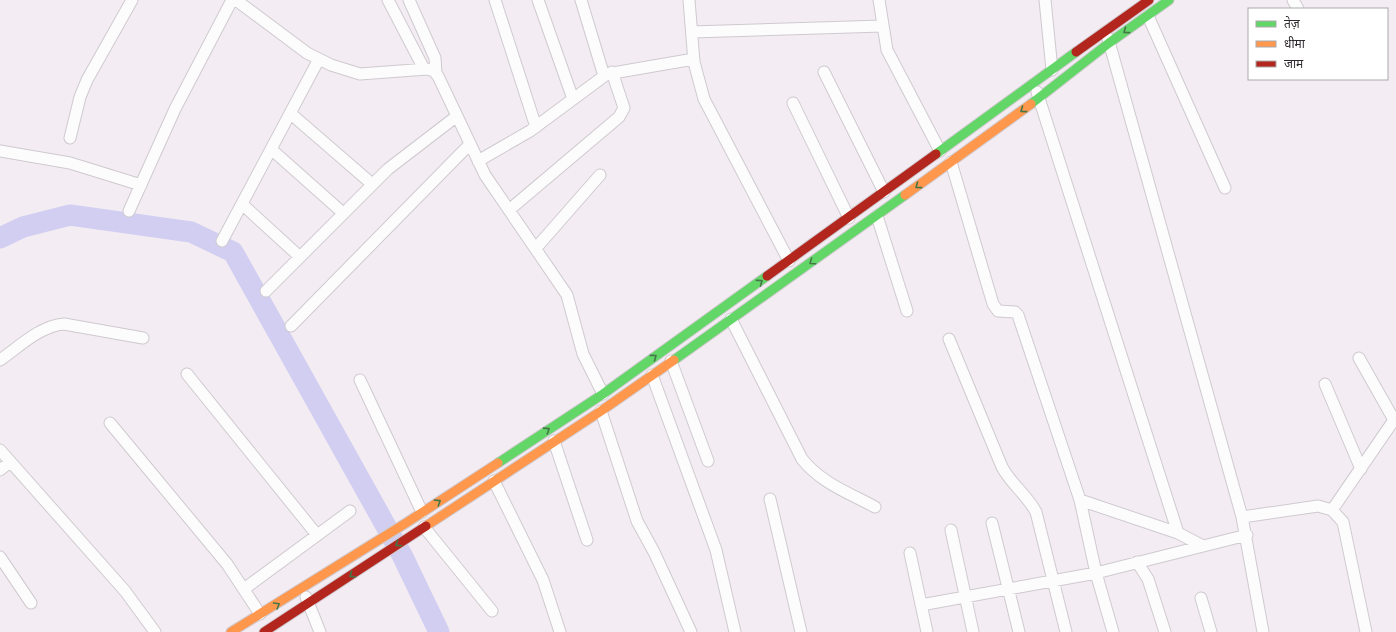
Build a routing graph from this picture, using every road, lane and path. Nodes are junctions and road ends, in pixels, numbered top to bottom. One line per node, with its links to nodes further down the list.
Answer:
1 (132, 0): 33 (street)
2 (232, 0): 42 (street)
3 (236, 0): 19 (street)
4 (388, 0): 21 (street)
5 (409, 0): 24 (street)
6 (495, 0): 32 (street)
7 (538, 0): 28 (street)
8 (581, 0): 25 (street)
9 (689, 0): 17 (street)
10 (879, 0): 15 (street)
11 (1045, 0): 22 (street)
12 (1149, 0): 16 (main road)
13 (1169, 0): 14 (main road)
14 (1148, 16): 18 (main road, one-way to 18); 43 (street)
15 (882, 26): 17 (street); 37 (street)
16 (1106, 31): 18 (street); 22 (main road)
17 (692, 32): 20 (street)
18 (1109, 43): 27 (main road); 85 (street)
19 (319, 59): 21 (street); 30 (street)
20 (694, 60): 25 (street); 54 (street)
21 (424, 69): 24 (street)
22 (1052, 70): 26 (main road)
23 (824, 72): 44 (street)
24 (436, 74): 31 (street)
25 (608, 74): 28 (street); 46 (street)
26 (1034, 83): 27 (street); 37 (main road)
27 (1039, 98): 39 (main road, one-way to 39); 89 (street)
28 (573, 99): 32 (street)
29 (793, 103): 50 (street)
30 (290, 113): 35 (street); 41 (street)
31 (457, 116): 34 (street); 41 (street)
32 (536, 127): 38 (street)
33 (70, 138)
34 (470, 144): 38 (street); 58 (street)
35 (271, 149): 45 (street); 48 (street)
36 (0, 151): 42 (street)
37 (940, 151): 44 (main road)
38 (478, 161): 46 (street)
39 (950, 162): 49 (main road, one-way to 49); 80 (street)
40 (600, 175): 52 (street)
41 (372, 184): 48 (street)
42 (141, 185): 47 (street)
43 (1225, 188)
44 (884, 192): 50 (main road)
45 (242, 204): 51 (street); 53 (street)
46 (509, 210): 52 (street)
47 (129, 211)
48 (343, 213): 53 (street)
49 (877, 216): 56 (street); 57 (main road, one-way to 57)
50 (848, 218): 54 (main road)
51 (222, 241)
52 (536, 248): 68 (street)
53 (300, 257): 55 (street)
54 (788, 261): 68 (main road, one-way to 54)
55 (266, 291)
56 (907, 310)
57 (731, 319): 63 (main road); 81 (street)
58 (291, 326)
59 (143, 338): 62 (street)
60 (949, 339): 98 (street)
61 (1358, 358): 70 (street)
62 (0, 360)
63 (671, 361): 65 (main road); 74 (street)
64 (187, 374): 90 (street)
65 (652, 375): 69 (main road); 115 (street)
66 (360, 380): 84 (street)
67 (1325, 384): 76 (street)
68 (603, 394): 84 (main road, one-way to 68)
69 (601, 411): 72 (main road); 114 (street)
70 (1395, 418): 76 (street)
71 (110, 423): 99 (street)
72 (554, 441): 78 (main road); 92 (street)
73 (0, 450): 75 (street)
74 (708, 461)
75 (10, 462): 77 (street); 109 (street)
76 (1360, 469): 82 (street)
77 (0, 470)
78 (494, 481): 87 (main road); 113 (street)
79 (770, 499): 116 (street)
80 (1080, 500): 89 (street); 97 (street)
81 (876, 507)
82 (1332, 510): 85 (street); 125 (street)
83 (350, 511): 90 (street)
84 (422, 512): 100 (main road)
85 (1242, 517): 91 (street)
86 (992, 523): 101 (street)
87 (424, 527): 105 (main road, one-way to 105); 107 (street)
88 (951, 530): 102 (street)
89 (1178, 533): 93 (street)
90 (317, 535): 99 (street)
91 (1247, 535): 93 (street); 124 (street)
92 (587, 540)
93 (1201, 545): 96 (street)
94 (910, 553): 106 (street)
95 (0, 557): 104 (street)
96 (1137, 562): 97 (street); 122 (street)
97 (1096, 573): 98 (street); 121 (street)
98 (1053, 580): 101 (street); 120 (street)
99 (244, 589): 108 (street)
100 (303, 589): 105 (street); 108 (main road, one-way to 100)
101 (1009, 589): 102 (street); 119 (street)
102 (965, 597): 106 (street); 118 (street)
103 (1201, 598): 123 (street)
104 (31, 603)
105 (309, 604): 111 (main road); 112 (street)
106 (921, 605): 117 (street)
107 (492, 611)
108 (260, 614): 110 (main road)
109 (155, 632)
110 (231, 632)
111 (264, 632)
112 (320, 632)
113 (560, 632)
114 (690, 632)
115 (735, 632)
116 (801, 632)
117 (927, 632)
118 (974, 632)
119 (1019, 632)
120 (1066, 632)
121 (1113, 632)
122 (1165, 632)
123 (1211, 632)
124 (1263, 632)
125 (1366, 632)

